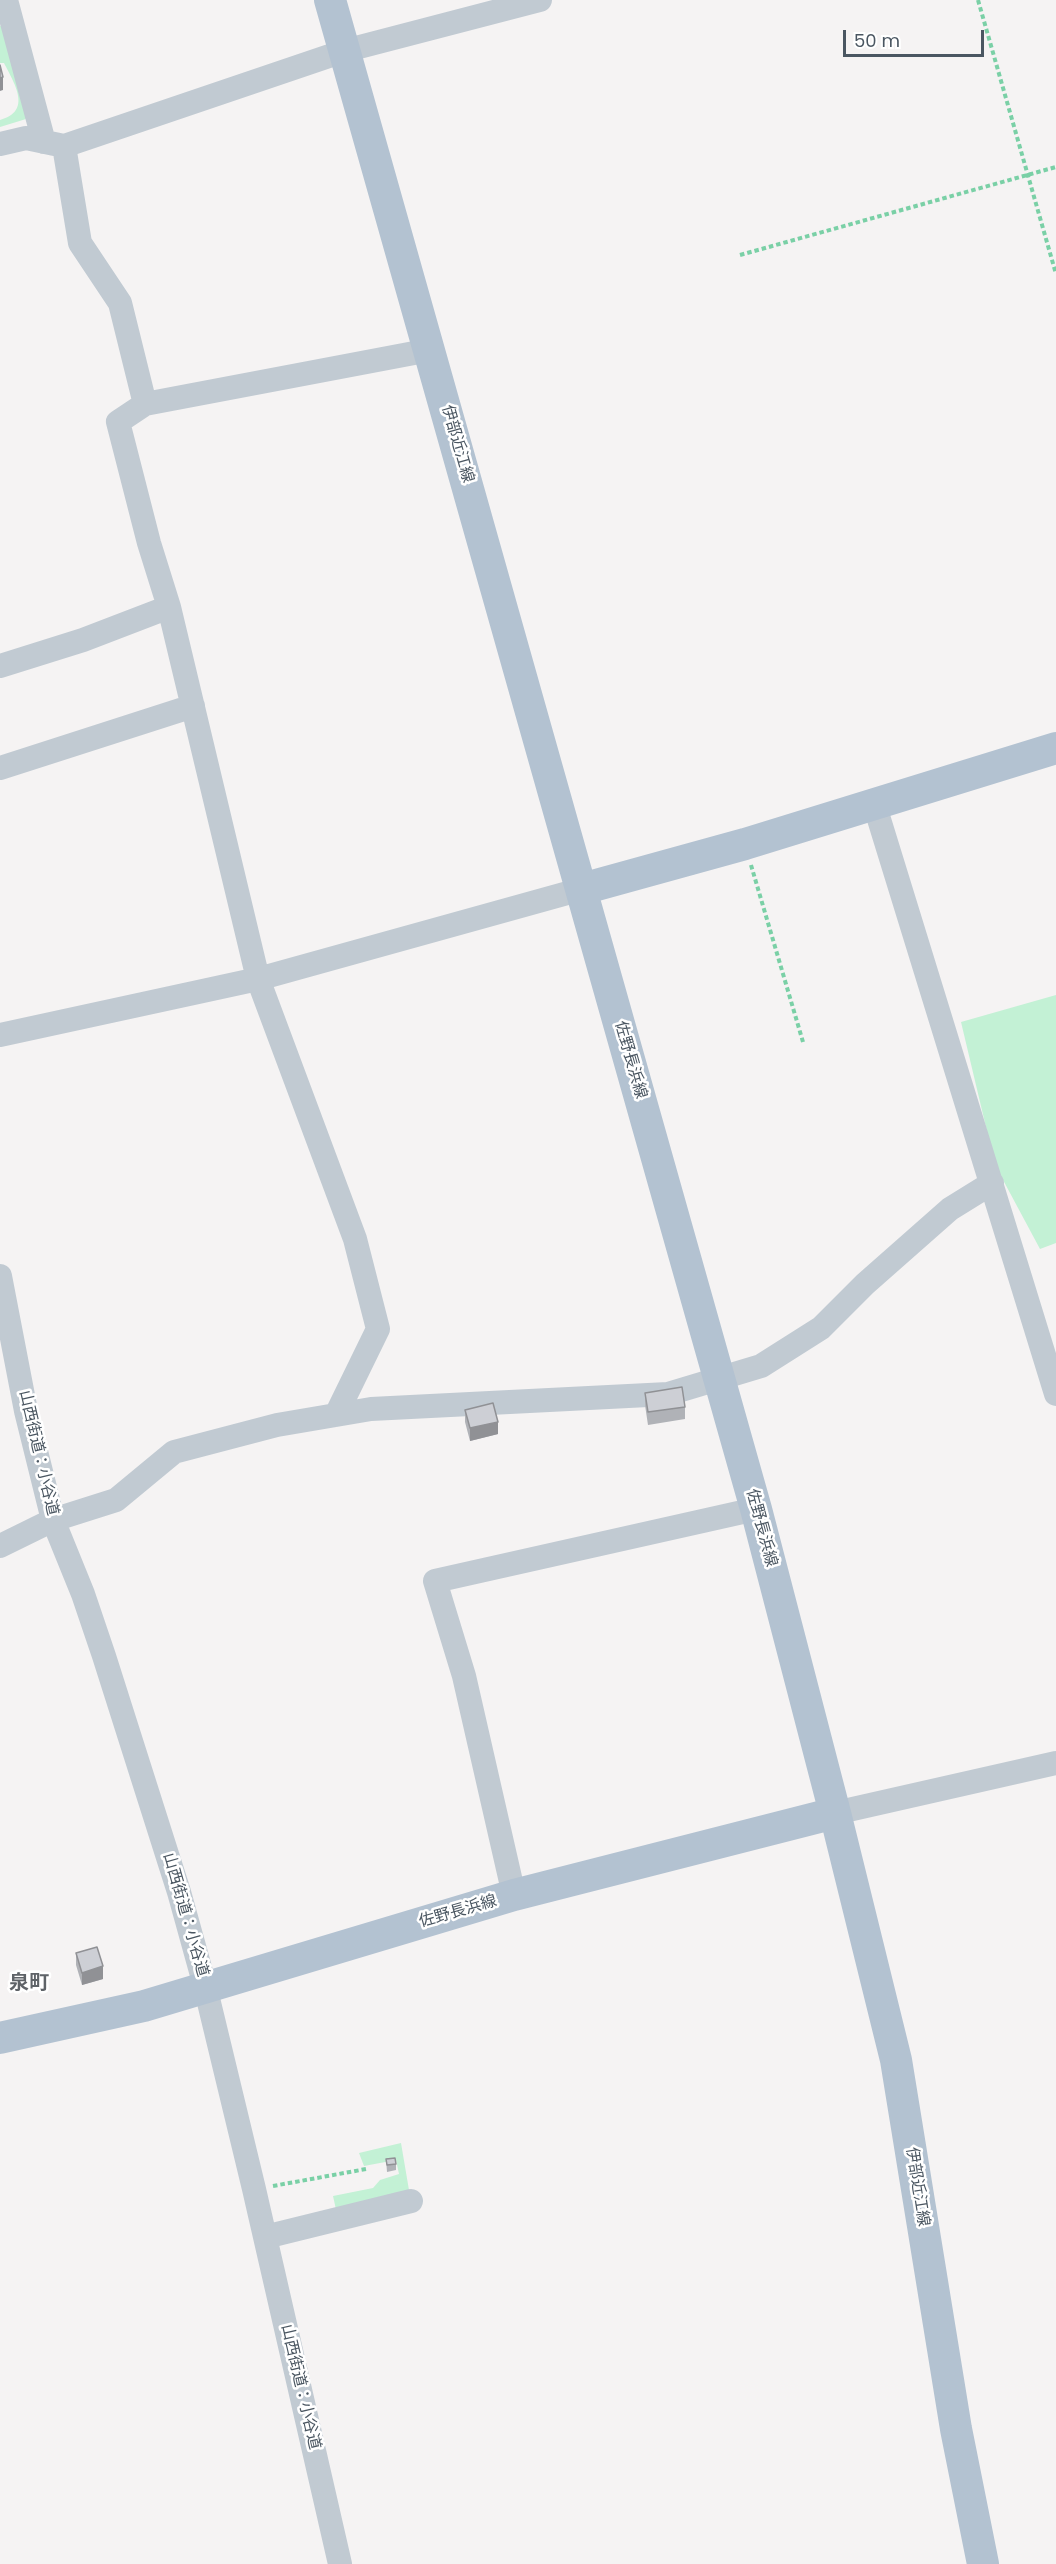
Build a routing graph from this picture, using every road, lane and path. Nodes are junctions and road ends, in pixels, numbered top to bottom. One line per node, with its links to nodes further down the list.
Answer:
1 (6, 0): 5 (street)
2 (330, 0): 6 (main road, 伊部近江線)
3 (540, 0): 6 (street)
4 (978, 0): 10 (path)
5 (7, 30): 8 (street)
6 (344, 51): 8 (street); 13 (main road, 伊部近江線)
7 (0, 144): 8 (street)
8 (54, 144): 14 (street)
9 (1056, 167): 10 (path)
10 (1028, 174): 11 (path); 12 (path)
11 (740, 255)
12 (1056, 274)
13 (430, 350): 14 (street); 22 (main road, 伊部近江線)
14 (146, 404): 15 (street)
15 (169, 607): 16 (street); 17 (street)
16 (0, 666)
17 (193, 706): 19 (street); 23 (street)
18 (1056, 747): 20 (main road)
19 (0, 768)
20 (874, 803): 21 (main road); 26 (street)
21 (745, 844): 22 (main road); 25 (path)
22 (582, 889): 23 (street); 29 (main road, 佐野長浜線)
23 (258, 979): 24 (street); 31 (street)
24 (0, 1035)
25 (803, 1042)
26 (992, 1183): 29 (street); 30 (street)
27 (0, 1276): 28 (street, 山西街道：小谷道)
28 (7, 1341): 33 (street, 山西街道：小谷道)
29 (719, 1381): 31 (street); 32 (main road, 佐野長浜線)
30 (1056, 1394)
31 (336, 1415): 33 (street)
32 (756, 1509): 36 (main road, 佐野長浜線); 37 (street)
33 (53, 1520): 34 (street); 38 (street, 山西街道：小谷道)
34 (0, 1546)
35 (1056, 1763): 36 (street)
36 (835, 1813): 37 (main road, 佐野長浜線); 45 (main road, 伊部近江線)
37 (514, 1895): 38 (main road, 佐野長浜線)
38 (205, 1986): 39 (main road, 佐野長浜線); 41 (street, 山西街道：小谷道)
39 (0, 2038)
40 (366, 2169): 41 (path)
41 (254, 2189): 43 (street, 山西街道：小谷道)
42 (411, 2200): 43 (street)
43 (265, 2237): 44 (street, 山西街道：小谷道)
44 (340, 2564)
45 (983, 2564)

